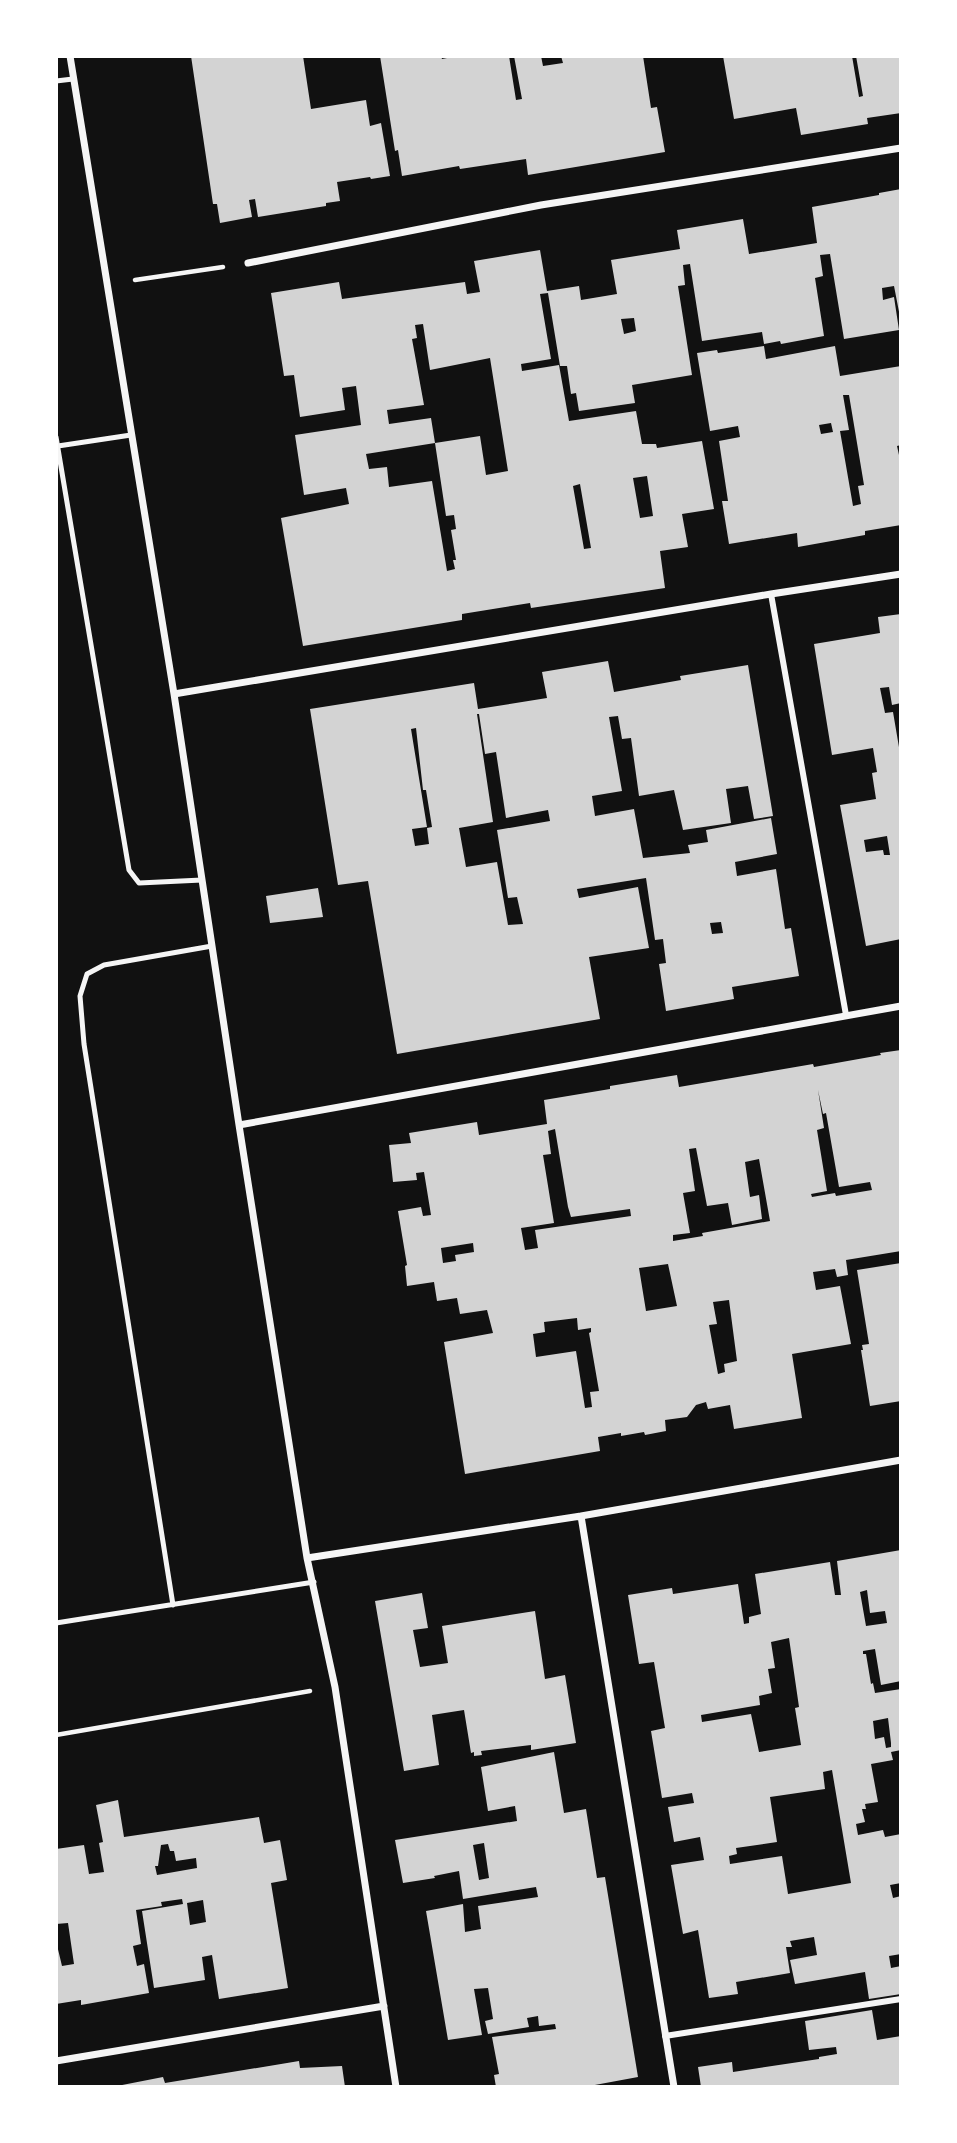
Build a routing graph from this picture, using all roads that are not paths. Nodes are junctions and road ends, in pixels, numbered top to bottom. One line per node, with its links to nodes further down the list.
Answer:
1 (70, 56): 2 (street)
2 (74, 79): 3 (lane); 6 (street)
3 (56, 81)
4 (901, 148): 5 (street)
5 (248, 263)
6 (131, 435): 8 (lane); 11 (street)
7 (56, 437): 8 (lane)
8 (58, 446): 12 (lane)
9 (901, 574): 10 (street)
10 (771, 594): 11 (street); 15 (street)
11 (174, 694): 12 (street)
12 (202, 880): 13 (street)
13 (212, 946): 16 (street); 21 (lane)
14 (901, 1006): 15 (street)
15 (846, 1015): 16 (street)
16 (239, 1125): 19 (street)
17 (901, 1460): 18 (street)
18 (581, 1516): 19 (street); 25 (street)
19 (307, 1558): 20 (street)
20 (314, 1582): 21 (lane); 24 (street)
21 (173, 1605): 22 (lane)
22 (56, 1623)
23 (901, 1999): 25 (street)
24 (384, 2006): 26 (street); 27 (street)
25 (665, 2036): 28 (street)
26 (56, 2061)
27 (396, 2087)
28 (674, 2087)

